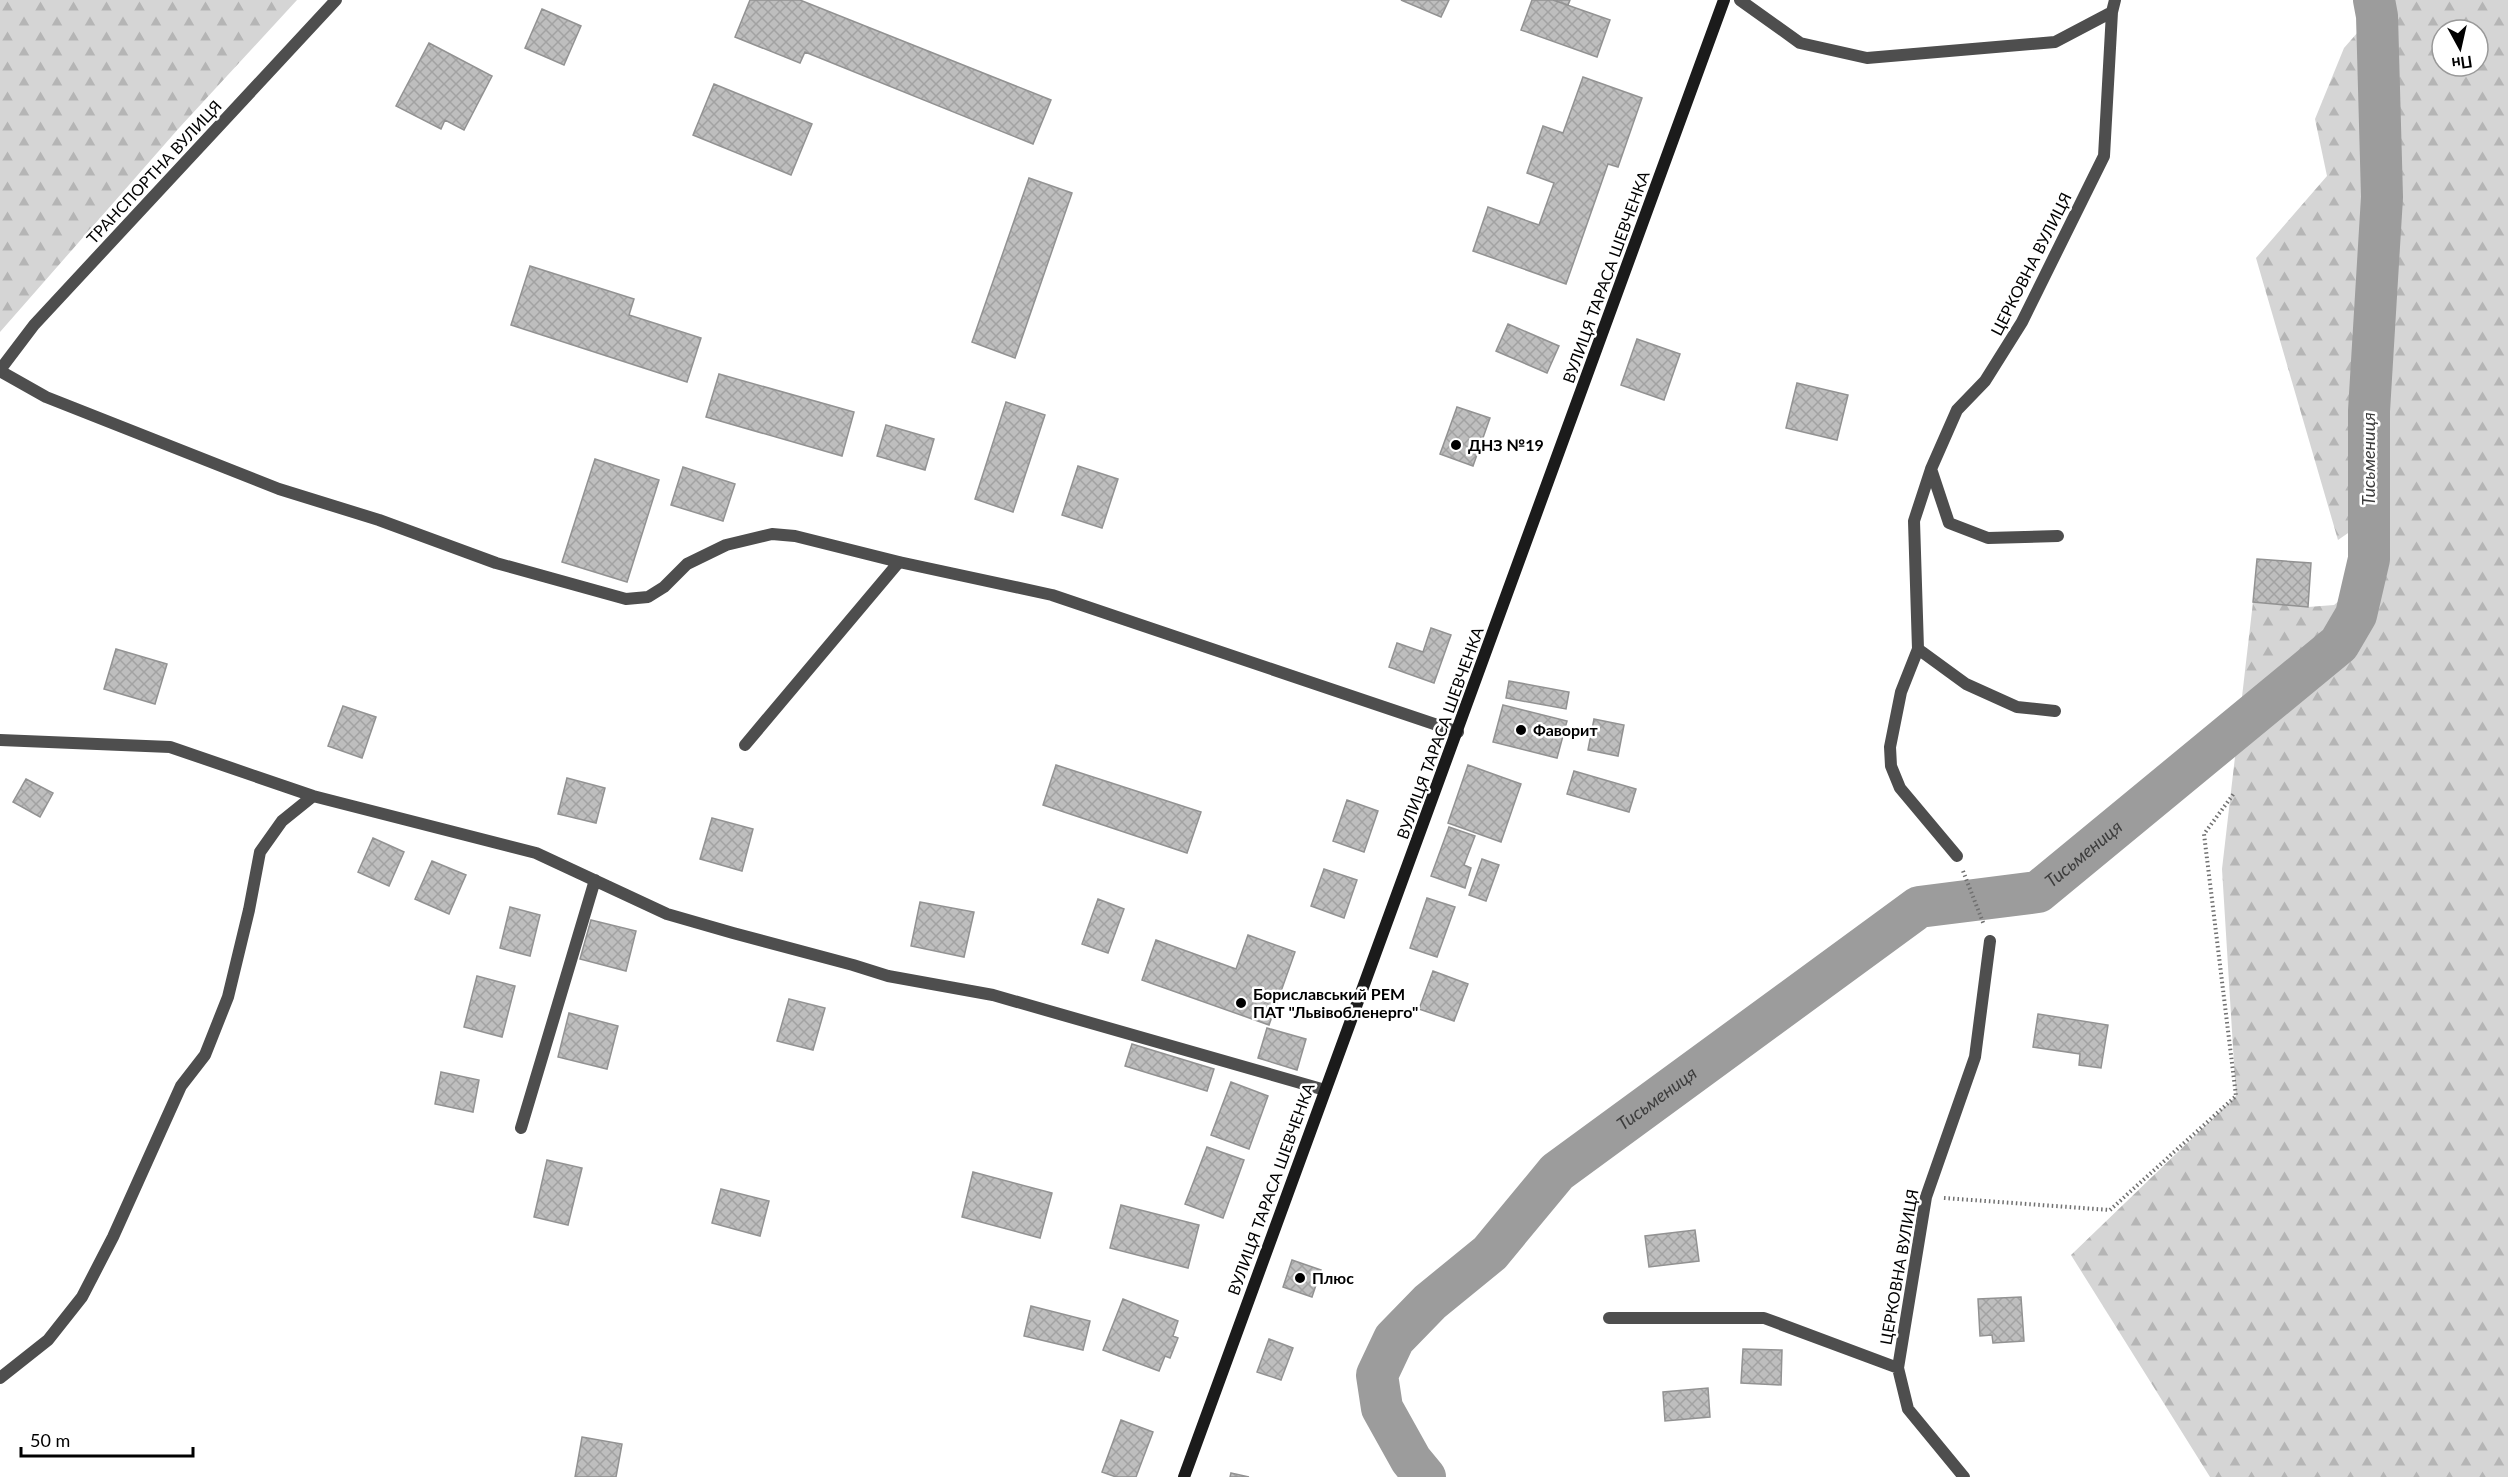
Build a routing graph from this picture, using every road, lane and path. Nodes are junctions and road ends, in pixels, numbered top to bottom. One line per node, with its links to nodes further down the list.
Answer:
1 (336, 0): 5 (street, ТРАНСПОРТНА ВУЛИЦЯ)
2 (1724, 0): 11 (main road, ВУЛИЦЯ ТАРАСА ШЕВЧЕНКА)
3 (1740, 0): 4 (street)
4 (2114, 6): 6 (street, ЦЕРКОВНА ВУЛИЦЯ)
5 (0, 371): 8 (street)
6 (1931, 469): 7 (street); 9 (street, ЦЕРКОВНА ВУЛИЦЯ)
7 (2058, 536)
8 (900, 562): 11 (street); 13 (street)
9 (1918, 650): 10 (street); 16 (street, ЦЕРКОВНА ВУЛИЦЯ)
10 (2055, 711)
11 (1458, 732): 19 (main road, ВУЛИЦЯ ТАРАСА ШЕВЧЕНКА)
12 (0, 740): 15 (street)
13 (745, 745)
14 (2235, 792): 21 (path)
15 (314, 796): 17 (street); 24 (street)
16 (1957, 856): 18 (path)
17 (595, 880): 19 (street); 20 (street)
18 (1990, 941): 21 (street, ЦЕРКОВНА ВУЛИЦЯ)
19 (1325, 1090): 25 (main road, ВУЛИЦЯ ТАРАСА ШЕВЧЕНКА)
20 (521, 1128)
21 (1926, 1197): 23 (street, ЦЕРКОВНА ВУЛИЦЯ)
22 (1609, 1318): 23 (street)
23 (1898, 1368): 26 (street, ЦЕРКОВНА ВУЛИЦЯ)
24 (0, 1378)
25 (1184, 1477)
26 (1964, 1477)

